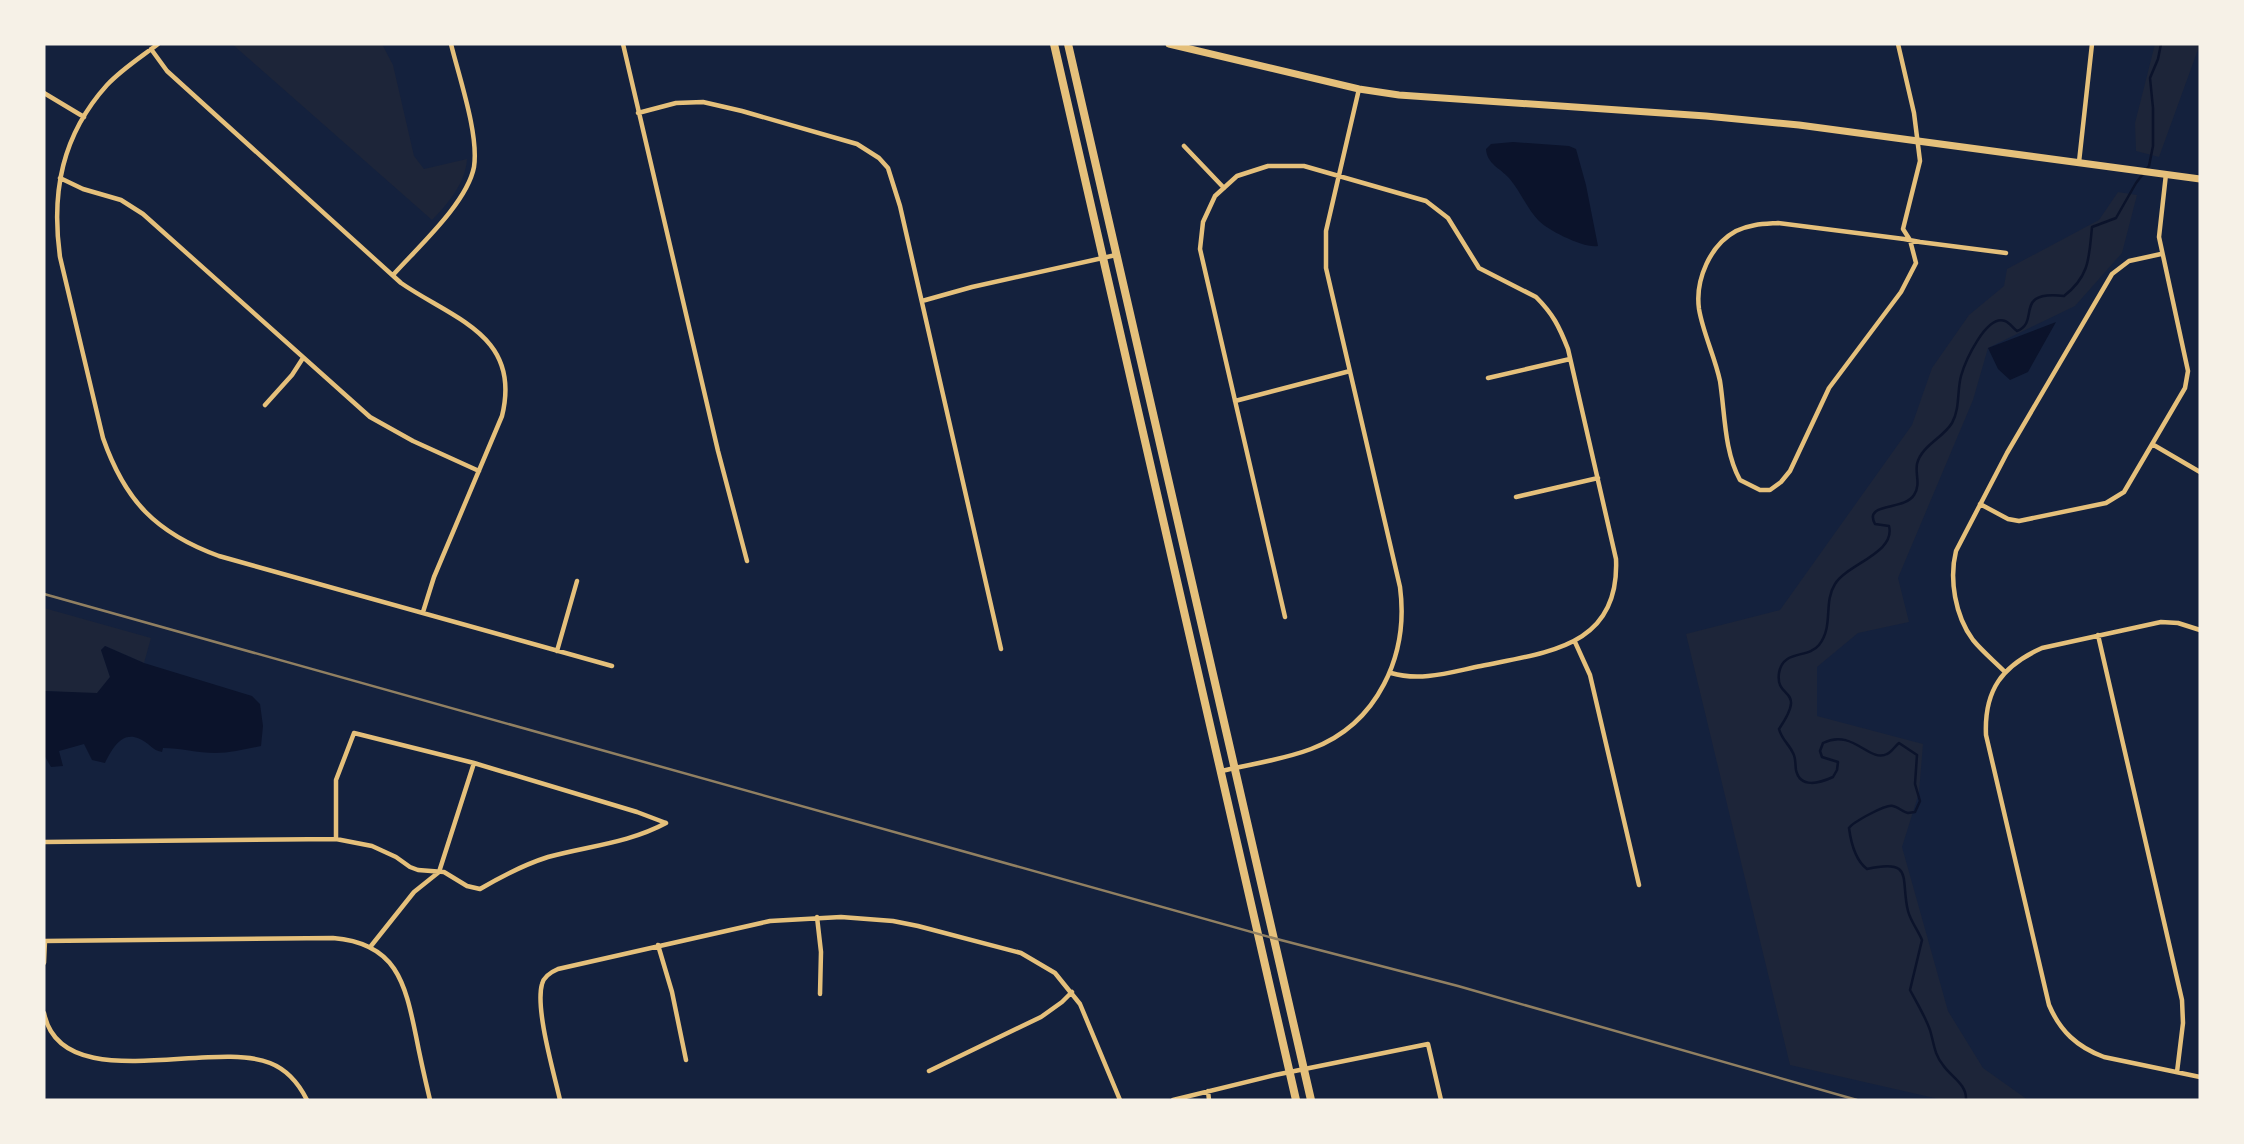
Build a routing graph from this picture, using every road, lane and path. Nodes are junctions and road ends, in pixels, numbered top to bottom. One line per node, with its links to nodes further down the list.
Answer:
1 (158, 44): 9 (street)
2 (451, 44): 27 (street)
3 (622, 44): 12 (street)
4 (1054, 44): 26 (highway)
5 (1068, 44): 25 (highway)
6 (1169, 44): 10 (main road)
7 (1898, 44): 14 (street)
8 (2092, 44): 16 (street)
9 (151, 49): 13 (street); 27 (street)
10 (1359, 89): 14 (main road); 19 (street)
11 (44, 93): 13 (street)
12 (638, 113): 28 (street); 41 (street)
13 (84, 117): 18 (street)
14 (1917, 140): 16 (main road); 22 (street)
15 (1184, 146): 21 (street)
16 (2079, 162): 17 (main road)
17 (2162, 173): 20 (main road); 24 (street)
18 (60, 177): 29 (street); 43 (street)
19 (1337, 177): 21 (street); 30 (street); 31 (street)
20 (2200, 179)
21 (1224, 188): 33 (street)
22 (1910, 240): 22 (street); 23 (street)
23 (2006, 253)
24 (2161, 254): 35 (street); 40 (street)
25 (1116, 255): 26 (street); 54 (highway)
26 (1102, 258): 28 (street); 55 (highway)
27 (393, 275): 36 (street)
28 (922, 301): 48 (street)
29 (303, 358): 34 (street); 36 (street)
30 (1570, 359): 32 (street); 38 (street)
31 (1350, 371): 33 (street); 52 (street)
32 (1488, 378)
33 (1234, 401): 44 (street)
34 (265, 405)
35 (2152, 444): 37 (street); 40 (street)
36 (480, 471): 43 (street)
37 (2200, 472)
38 (1598, 478): 39 (street); 47 (street)
39 (1516, 497)
40 (1979, 504): 51 (street)
41 (747, 561)
42 (577, 581): 49 (street)
43 (423, 612): 49 (street)
44 (1285, 617)
45 (2200, 630): 46 (street)
46 (2098, 635): 51 (street); 71 (street)
47 (1575, 642): 52 (street); 59 (street)
48 (1001, 649)
49 (557, 651): 50 (street)
50 (612, 666)
51 (2004, 671): 71 (street)
52 (1391, 673): 54 (street)
53 (474, 763): 56 (street); 58 (street); 58 (street)
54 (1234, 768): 55 (street); 69 (highway)
55 (1220, 772): 72 (highway)
56 (336, 839): 57 (street); 58 (street)
57 (44, 842)
58 (439, 872): 63 (street)
59 (1639, 885)
60 (817, 917): 62 (street); 65 (street); 66 (street)
61 (44, 941): 63 (street); 64 (street)
62 (658, 945): 68 (street); 77 (street)
63 (371, 946): 76 (street)
64 (44, 963)
65 (1072, 992): 70 (street); 78 (street)
66 (820, 994)
67 (44, 1013): 75 (street)
68 (686, 1060)
69 (1304, 1070): 72 (street); 82 (highway); 83 (street)
70 (929, 1071)
71 (2177, 1072): 73 (street)
72 (1290, 1073): 74 (street); 81 (highway)
73 (2200, 1077)
74 (1209, 1091): 79 (street); 80 (street)
75 (307, 1100)
76 (430, 1100)
77 (560, 1100)
78 (1121, 1100)
79 (1172, 1100)
80 (1209, 1100)
81 (1296, 1100)
82 (1311, 1100)
83 (1441, 1100)

